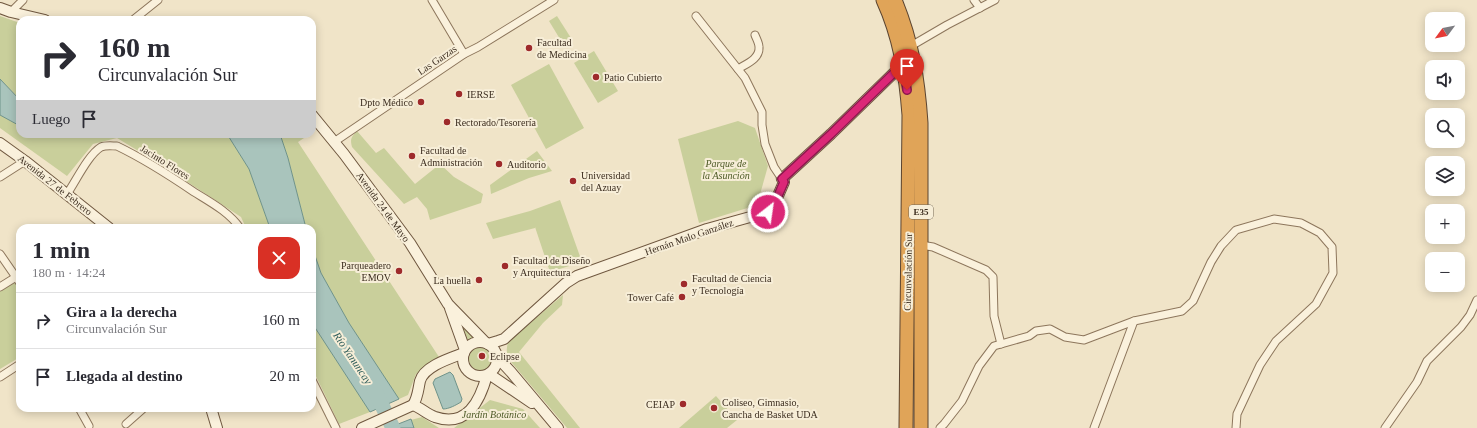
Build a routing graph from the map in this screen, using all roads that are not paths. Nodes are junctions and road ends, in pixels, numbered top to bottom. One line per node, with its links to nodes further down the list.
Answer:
1 (23, 0): 12 (street)
2 (158, 0): 11 (street)
3 (432, 0): 19 (street)
4 (554, 0): 19 (street, Las Garzas)
5 (883, 0): 20 (highway, Circunvalación Sur / E35)
6 (895, 0): 18 (highway, Circunvalación Sur / E35)
7 (974, 0): 10 (street)
8 (995, 0): 10 (street)
9 (0, 8): 12 (street)
10 (980, 8): 18 (street)
11 (145, 10): 14 (street); 15 (street)
12 (11, 12): 13 (street)
13 (28, 16)
14 (138, 16)
15 (141, 16)
16 (696, 16): 21 (street)
17 (755, 35): 21 (street)
18 (911, 46): 31 (highway, Circunvalación Sur / E35)
19 (464, 54): 23 (street, Las Garzas)
20 (903, 64): 27 (street); 59 (highway, Circunvalación Sur / E35)
21 (738, 69): 27 (street)
22 (316, 120): 23 (street, Avenida 24 de Mayo)
23 (334, 142): 37 (street, Avenida 24 de Mayo)
24 (0, 143): 25 (street, Avenida 27 de Febrero)
25 (25, 161): 26 (street); 28 (street, Avenida 27 de Febrero)
26 (0, 176)
27 (782, 179): 39 (street, Hernán Malo Ganzález)
28 (66, 194): 29 (street, Avenida 27 de Febrero); 30 (street, Jacinto Flores)
29 (104, 224)
30 (238, 224)
31 (921, 244): 41 (street); 60 (highway, Circunvalación Sur / E35)
32 (0, 254): 33 (street)
33 (16, 277)
34 (16, 281): 35 (street)
35 (0, 286)
36 (1477, 300): 64 (street)
37 (448, 304): 40 (street, Avenida 24 de Mayo); 42 (street, Avenida 24 de Mayo)
38 (1134, 321): 41 (street); 62 (street); 63 (street)
39 (504, 339): 40 (street, Hernán Malo Ganzález); 43 (street, Hernán Malo Ganzález)
40 (486, 343): 42 (street); 43 (street)
41 (1001, 344): 61 (street)
42 (464, 351): 45 (street); 48 (street)
43 (497, 357): 45 (street); 52 (street)
44 (16, 367): 46 (street)
45 (488, 375): 48 (street); 52 (street)
46 (0, 377)
47 (316, 388): 56 (street)
48 (413, 405): 57 (street)
49 (81, 412): 54 (street)
50 (140, 412): 53 (street)
51 (212, 412): 55 (street)
52 (546, 414): 58 (street)
53 (126, 424)
54 (89, 426)
55 (217, 428)
56 (336, 428)
57 (362, 428)
58 (558, 428)
59 (906, 428)
60 (921, 428)
61 (940, 428)
62 (1094, 428)
63 (1236, 428)
64 (1385, 428)

